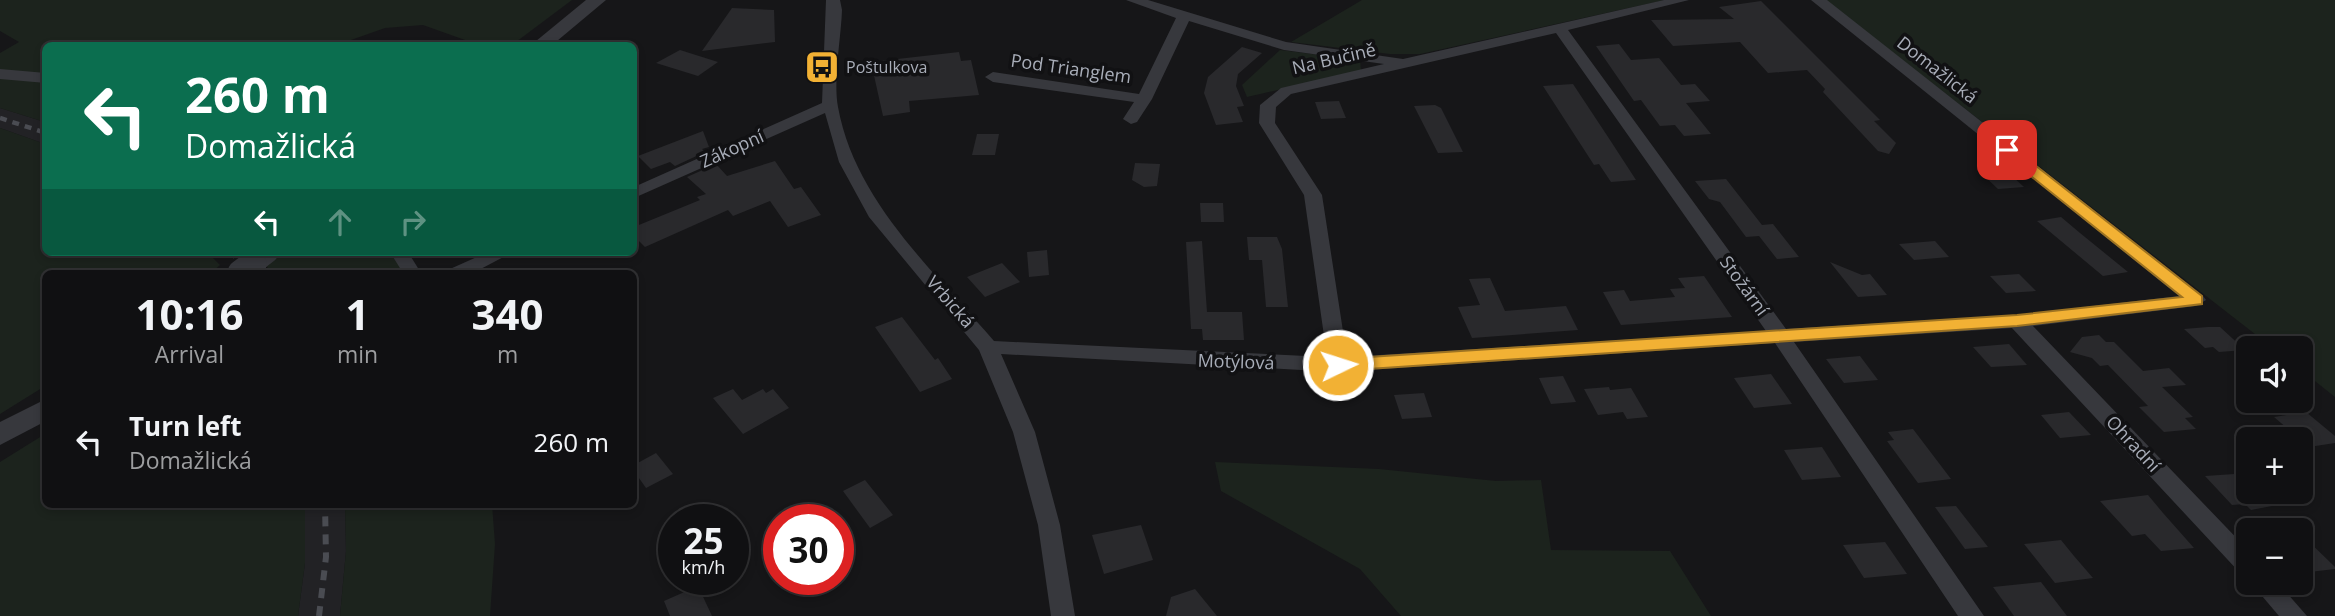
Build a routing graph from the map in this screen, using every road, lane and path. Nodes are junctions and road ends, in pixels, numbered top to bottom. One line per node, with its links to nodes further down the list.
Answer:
1 (597, 0): 8 (street)
2 (833, 0): 14 (street, Vrbická)
3 (1133, 0): 6 (street)
4 (1682, 0): 7 (street, Na Bučině)
5 (1818, 0): 21 (street, Domažlická)
6 (1184, 16): 9 (street); 13 (street, Pod Trianglem)
7 (1559, 28): 9 (street, Na Bučině); 23 (street, Stožární)
8 (544, 42)
9 (1410, 63): 25 (street, Na Bučině)
10 (0, 74): 12 (street)
11 (993, 77): 13 (street, Pod Trianglem)
12 (42, 78)
13 (1144, 99): 15 (street, Pod Trianglem)
14 (830, 105): 16 (street, Zákopní); 24 (street, Vrbická)
15 (1131, 119)
16 (637, 192)
17 (263, 256): 19 (street, bridge)
18 (494, 256): 20 (street)
19 (245, 270)
20 (464, 270)
21 (2196, 300): 22 (street, Motýlová)
22 (2017, 321): 23 (street, Motýlová); 28 (street, Ohradní)
23 (1780, 336): 25 (street, Motýlová); 31 (street, Stožární)
24 (988, 347): 25 (street, Motýlová); 30 (street, Vrbická)
25 (1338, 365)
26 (42, 410): 27 (street)
27 (0, 435)
28 (2236, 553)
29 (2275, 595): 32 (street)
30 (1063, 616)
31 (1972, 616)
32 (2295, 616)

